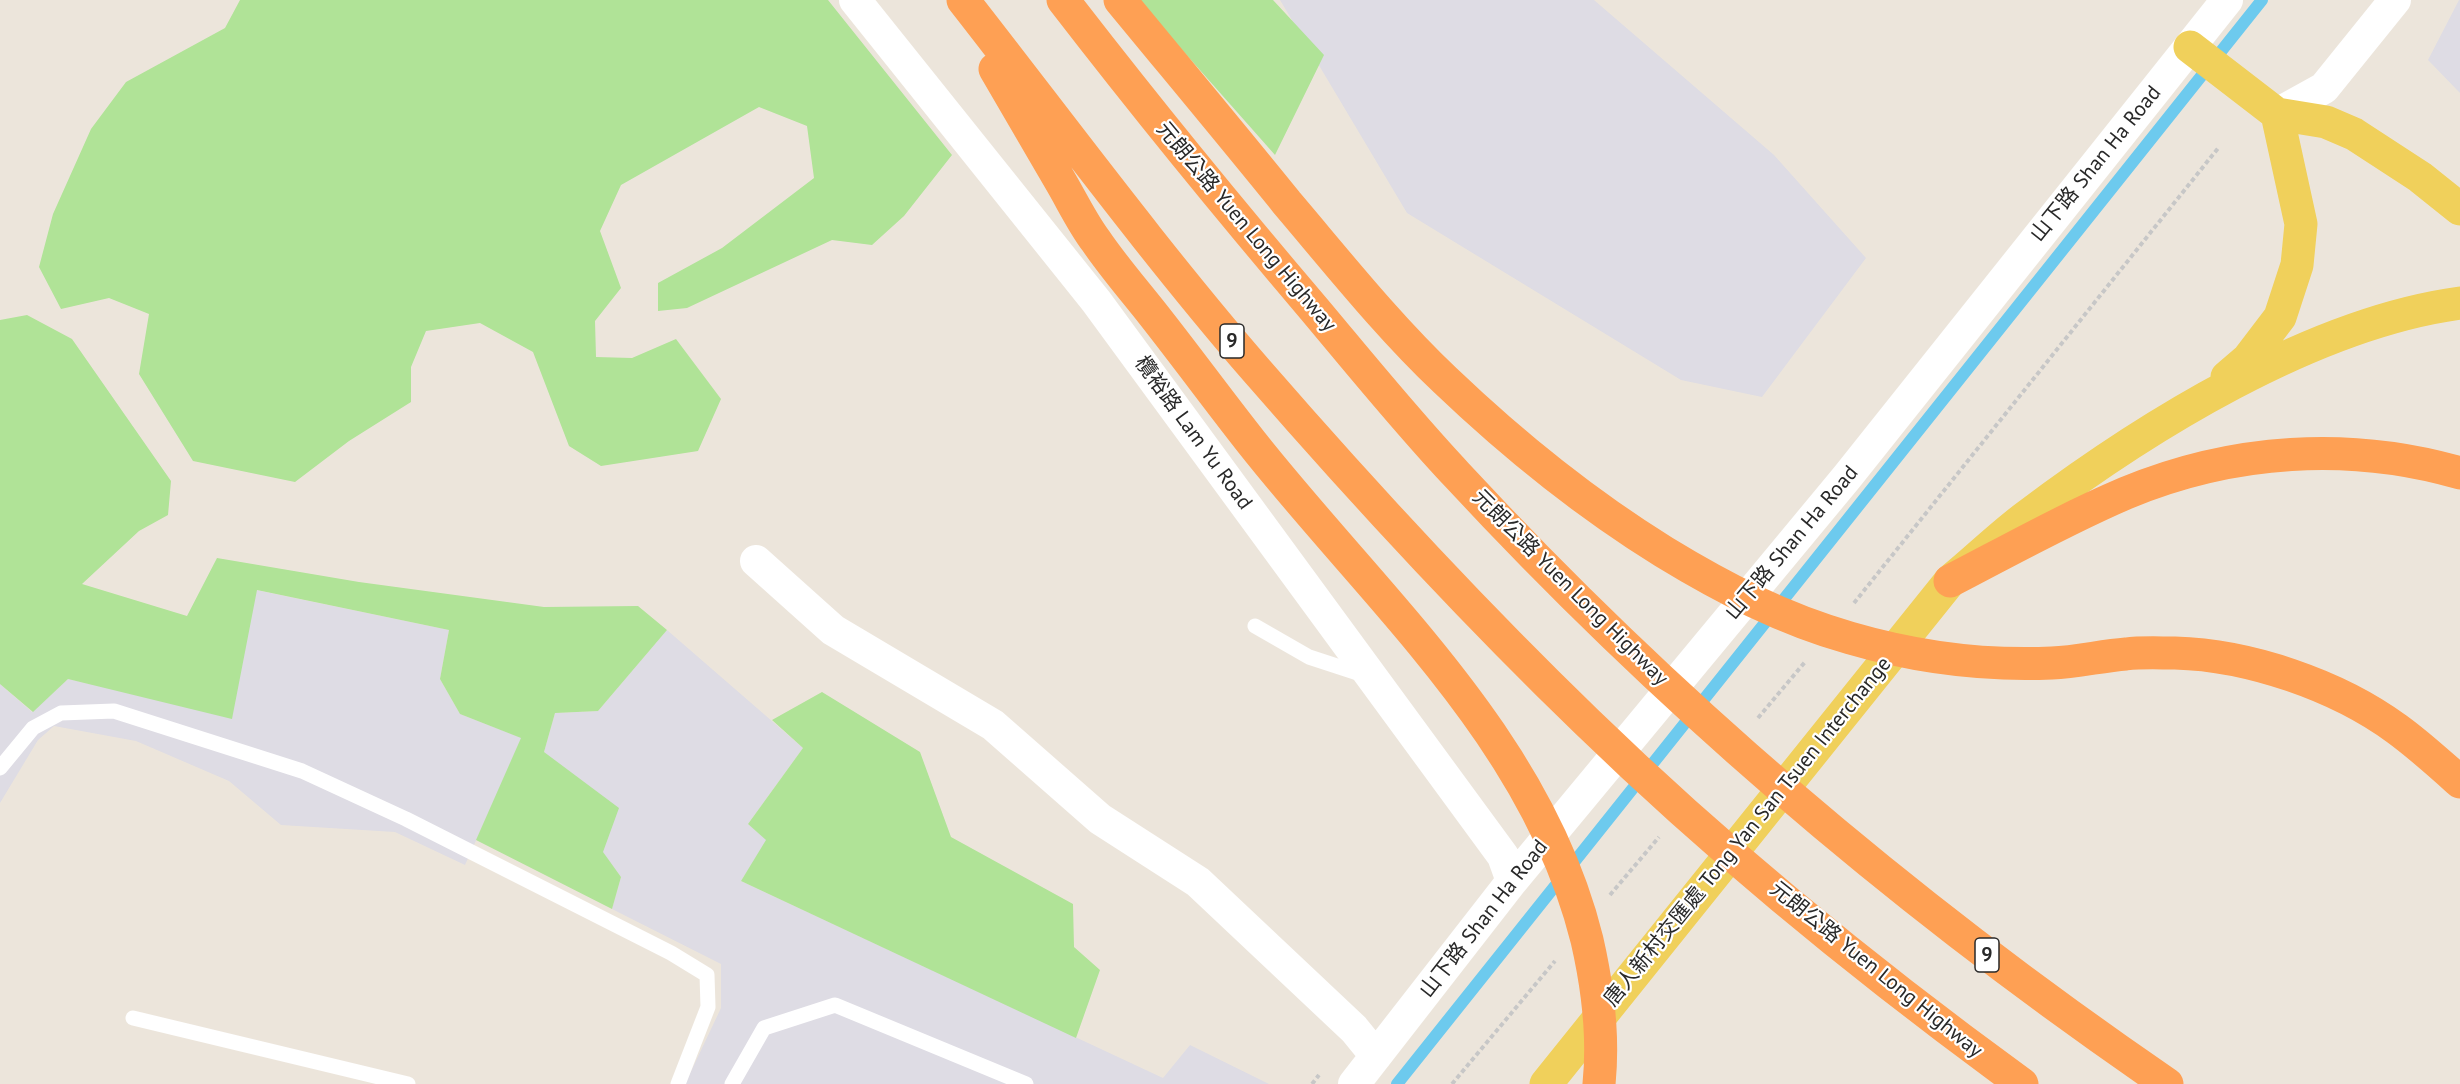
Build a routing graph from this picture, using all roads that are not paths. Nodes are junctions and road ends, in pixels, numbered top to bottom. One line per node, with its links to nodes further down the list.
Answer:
1 (855, 0): 17 (street, 欖裕路 Lam Yu Road)
2 (954, 0): 29 (highway)
3 (963, 0): 30 (highway, 元朗公路 Yuen Long Highway / 9)
4 (1063, 0): 31 (highway, 元朗公路 Yuen Long Highway / 9)
5 (1120, 0): 19 (highway)
6 (2227, 0): 8 (street, 山下路 Shan Ha Road)
7 (2395, 0): 9 (street)
8 (2197, 53): 9 (main road); 20 (street, 山下路 Shan Ha Road)
9 (2266, 105): 10 (main road); 12 (main road)
10 (2460, 209)
11 (2460, 303): 12 (main road)
12 (2197, 403): 15 (main road, 唐人新村交匯處 Tong Yan San Tsuen Interchange)
13 (2460, 473): 15 (highway)
14 (756, 561): 22 (street)
15 (1950, 581): 28 (main road, 唐人新村交匯處 Tong Yan San Tsuen Interchange)
16 (1255, 626): 17 (lane)
17 (1372, 678): 20 (street, 欖裕路 Lam Yu Road)
18 (0, 768): 24 (lane)
19 (2460, 782)
20 (1512, 881): 22 (street, 山下路 Shan Ha Road)
21 (133, 1018): 23 (lane)
22 (1376, 1056): 27 (street, 山下路 Shan Ha Road)
23 (408, 1084)
24 (678, 1084)
25 (732, 1084): 26 (lane)
26 (1026, 1084)
27 (1354, 1084)
28 (1546, 1084)
29 (1599, 1084)
30 (2022, 1084)
31 (2167, 1084)

